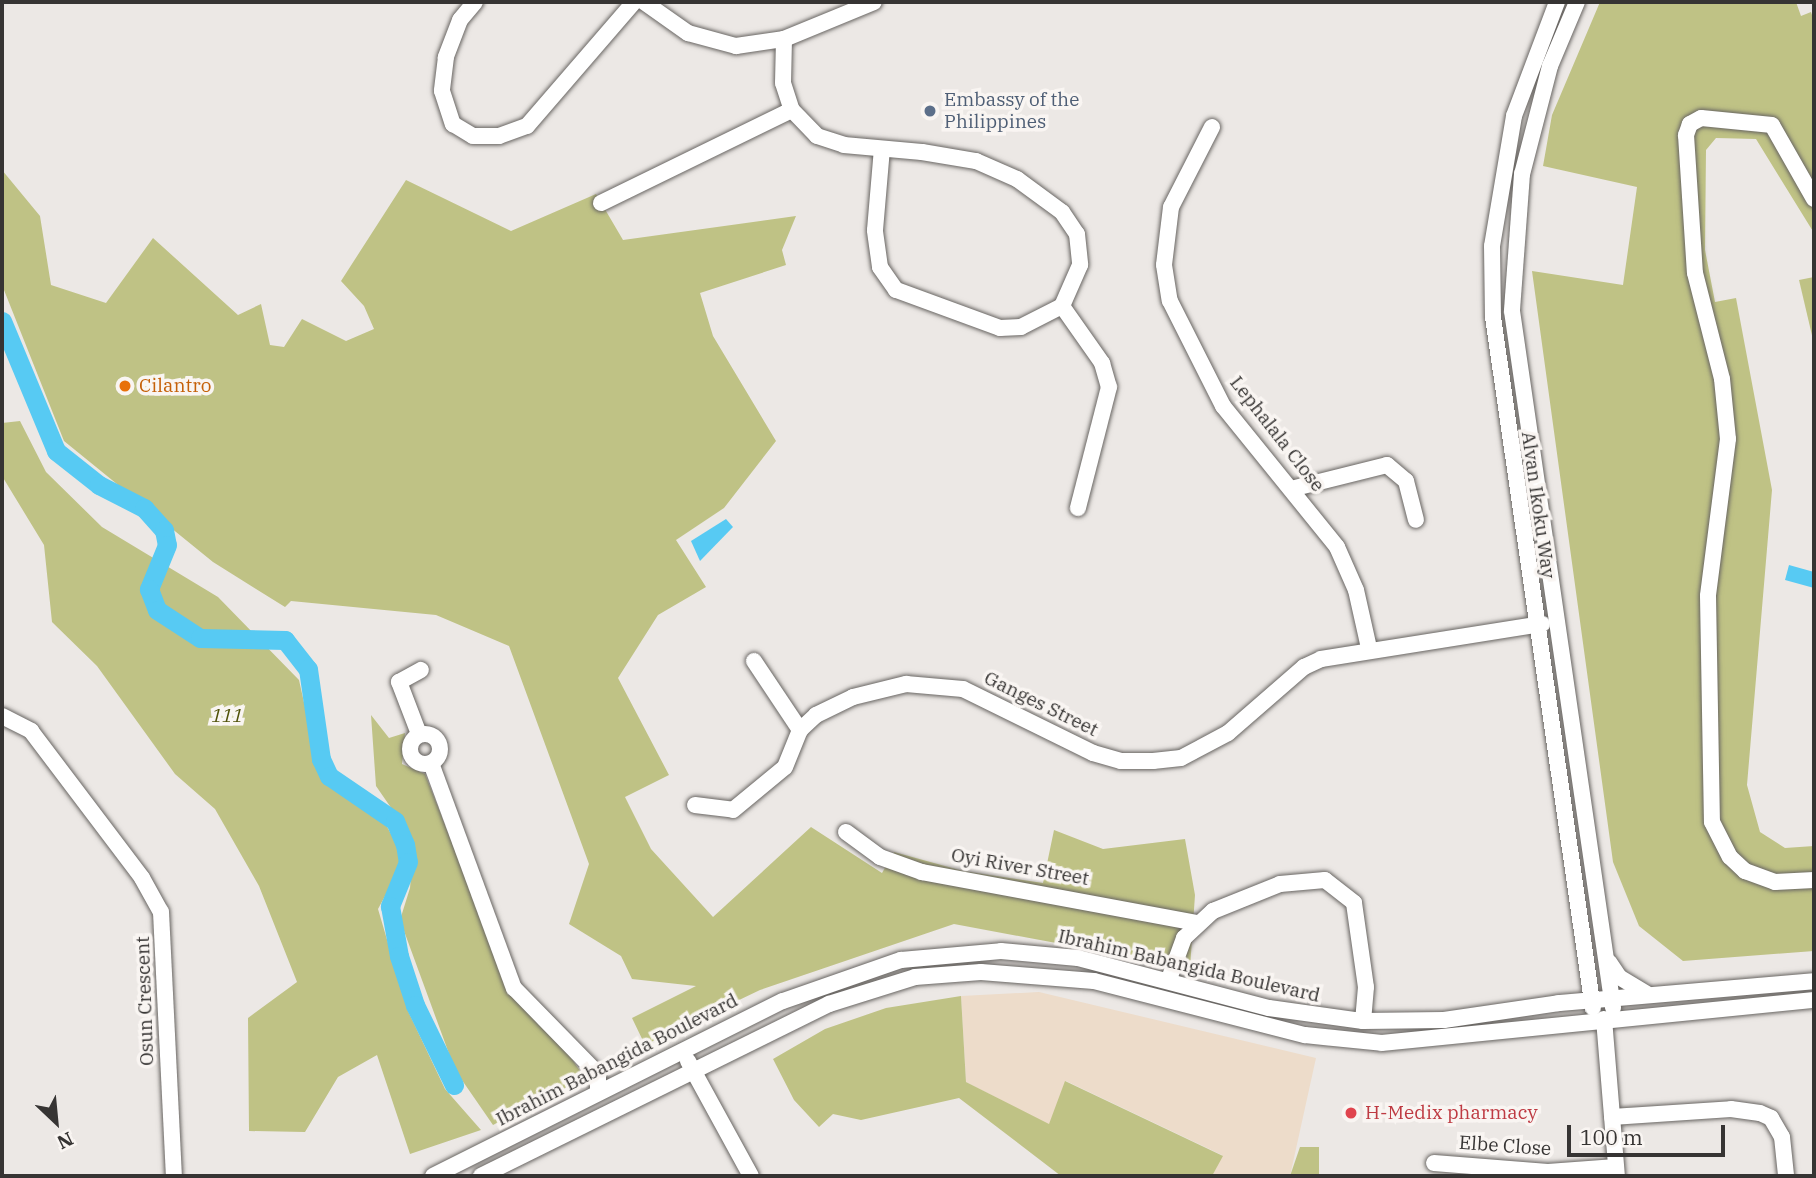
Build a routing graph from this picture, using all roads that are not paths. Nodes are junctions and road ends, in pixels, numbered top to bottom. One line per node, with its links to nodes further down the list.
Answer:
1 (475, 2): 2 (street)
2 (634, 2)
3 (644, 2): 7 (street)
4 (874, 2): 7 (street)
5 (1557, 2): 18 (street, Alvan Ikoku Way)
6 (1572, 3): 17 (street, Alvan Ikoku Way)
7 (784, 39): 8 (street)
8 (792, 110): 10 (street); 12 (street)
9 (1212, 127): 14 (street, Lephalala Close)
10 (882, 149): 13 (street); 13 (street)
11 (1814, 199): 26 (street)
12 (601, 203)
13 (1062, 306): 15 (street)
14 (1295, 488): 16 (street); 19 (street, Lephalala Close)
15 (1078, 508)
16 (1416, 520)
17 (1555, 622): 18 (street, Ganges Street); 28 (street, Alvan Ikoku Way)
18 (1534, 625): 19 (street, Ganges Street); 29 (street, Alvan Ikoku Way)
19 (1369, 648): 23 (street, Ganges Street)
20 (754, 661): 23 (street)
21 (421, 670): 41 (street)
22 (2, 716): 45 (street, Osun Crescent)
23 (800, 730): 24 (street)
24 (695, 805)
25 (846, 832): 27 (street, Oyi River Street)
26 (1814, 880)
27 (1196, 923): 30 (street); 38 (street)
28 (1606, 957): 32 (street); 33 (street, Alvan Ikoku Way)
29 (1586, 961): 34 (street, Alvan Ikoku Way); 36 (street)
30 (1169, 979): 38 (street, Ibrahim Babangida Boulevard); 39 (street, Ibrahim Babangida Boulevard)
31 (1814, 981): 32 (street, Ibrahim Babangida Boulevard)
32 (1649, 994): 33 (street, Ibrahim Babangida Boulevard)
33 (1612, 997): 34 (street, Ibrahim Babangida Boulevard); 37 (street, Alvan Ikoku Way)
34 (1592, 1000): 36 (street, Ibrahim Babangida Boulevard); 37 (street, Alvan Ikoku Way)
35 (1814, 1000): 37 (street, Ibrahim Babangida Boulevard)
36 (1559, 1003): 38 (street, Ibrahim Babangida Boulevard)
37 (1604, 1018): 40 (street, Ibrahim Babangida Boulevard); 42 (street)
38 (1363, 1021)
39 (680, 1051): 40 (street); 41 (street, Ibrahim Babangida Boulevard)
40 (694, 1069): 47 (street, Ibrahim Babangida Boulevard); 48 (street)
41 (598, 1092): 46 (street, Ibrahim Babangida Boulevard)
42 (1612, 1117): 44 (street); 49 (street)
43 (1434, 1163): 44 (street, Elbe Close)
44 (1616, 1171)
45 (174, 1176)
46 (433, 1176)
47 (481, 1176)
48 (751, 1176)
49 (1786, 1176)

